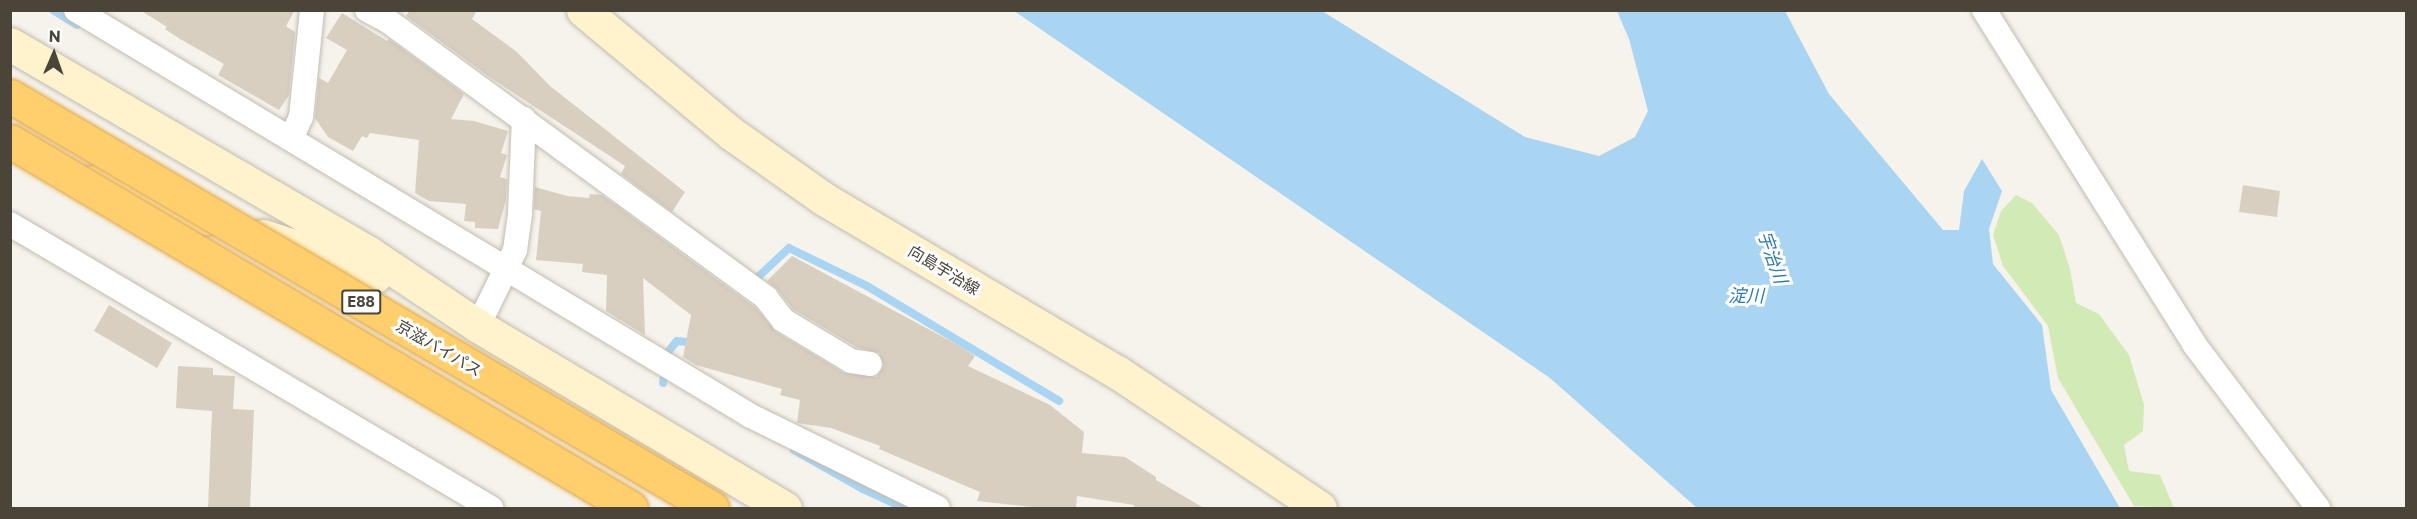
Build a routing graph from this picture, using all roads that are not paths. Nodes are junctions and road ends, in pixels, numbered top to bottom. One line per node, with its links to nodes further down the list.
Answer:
1 (76, 10): 9 (street)
2 (312, 10): 9 (street)
3 (367, 10): 8 (street)
4 (583, 10): 21 (street, 向島宇治線)
5 (1984, 10): 22 (street)
6 (10, 44): 14 (street)
7 (10, 96): 18 (highway, 京滋バイパス / E88, bridge)
8 (524, 120): 13 (street); 15 (street)
9 (291, 139): 13 (street)
10 (10, 141): 17 (highway, E88, bridge)
11 (10, 152): 14 (street)
12 (10, 224): 16 (street)
13 (507, 269): 14 (street); 20 (street)
14 (464, 317): 19 (street)
15 (870, 364)
16 (491, 508)
17 (631, 508)
18 (712, 508)
19 (786, 508)
20 (938, 508)
21 (1320, 508)
22 (2318, 508)

